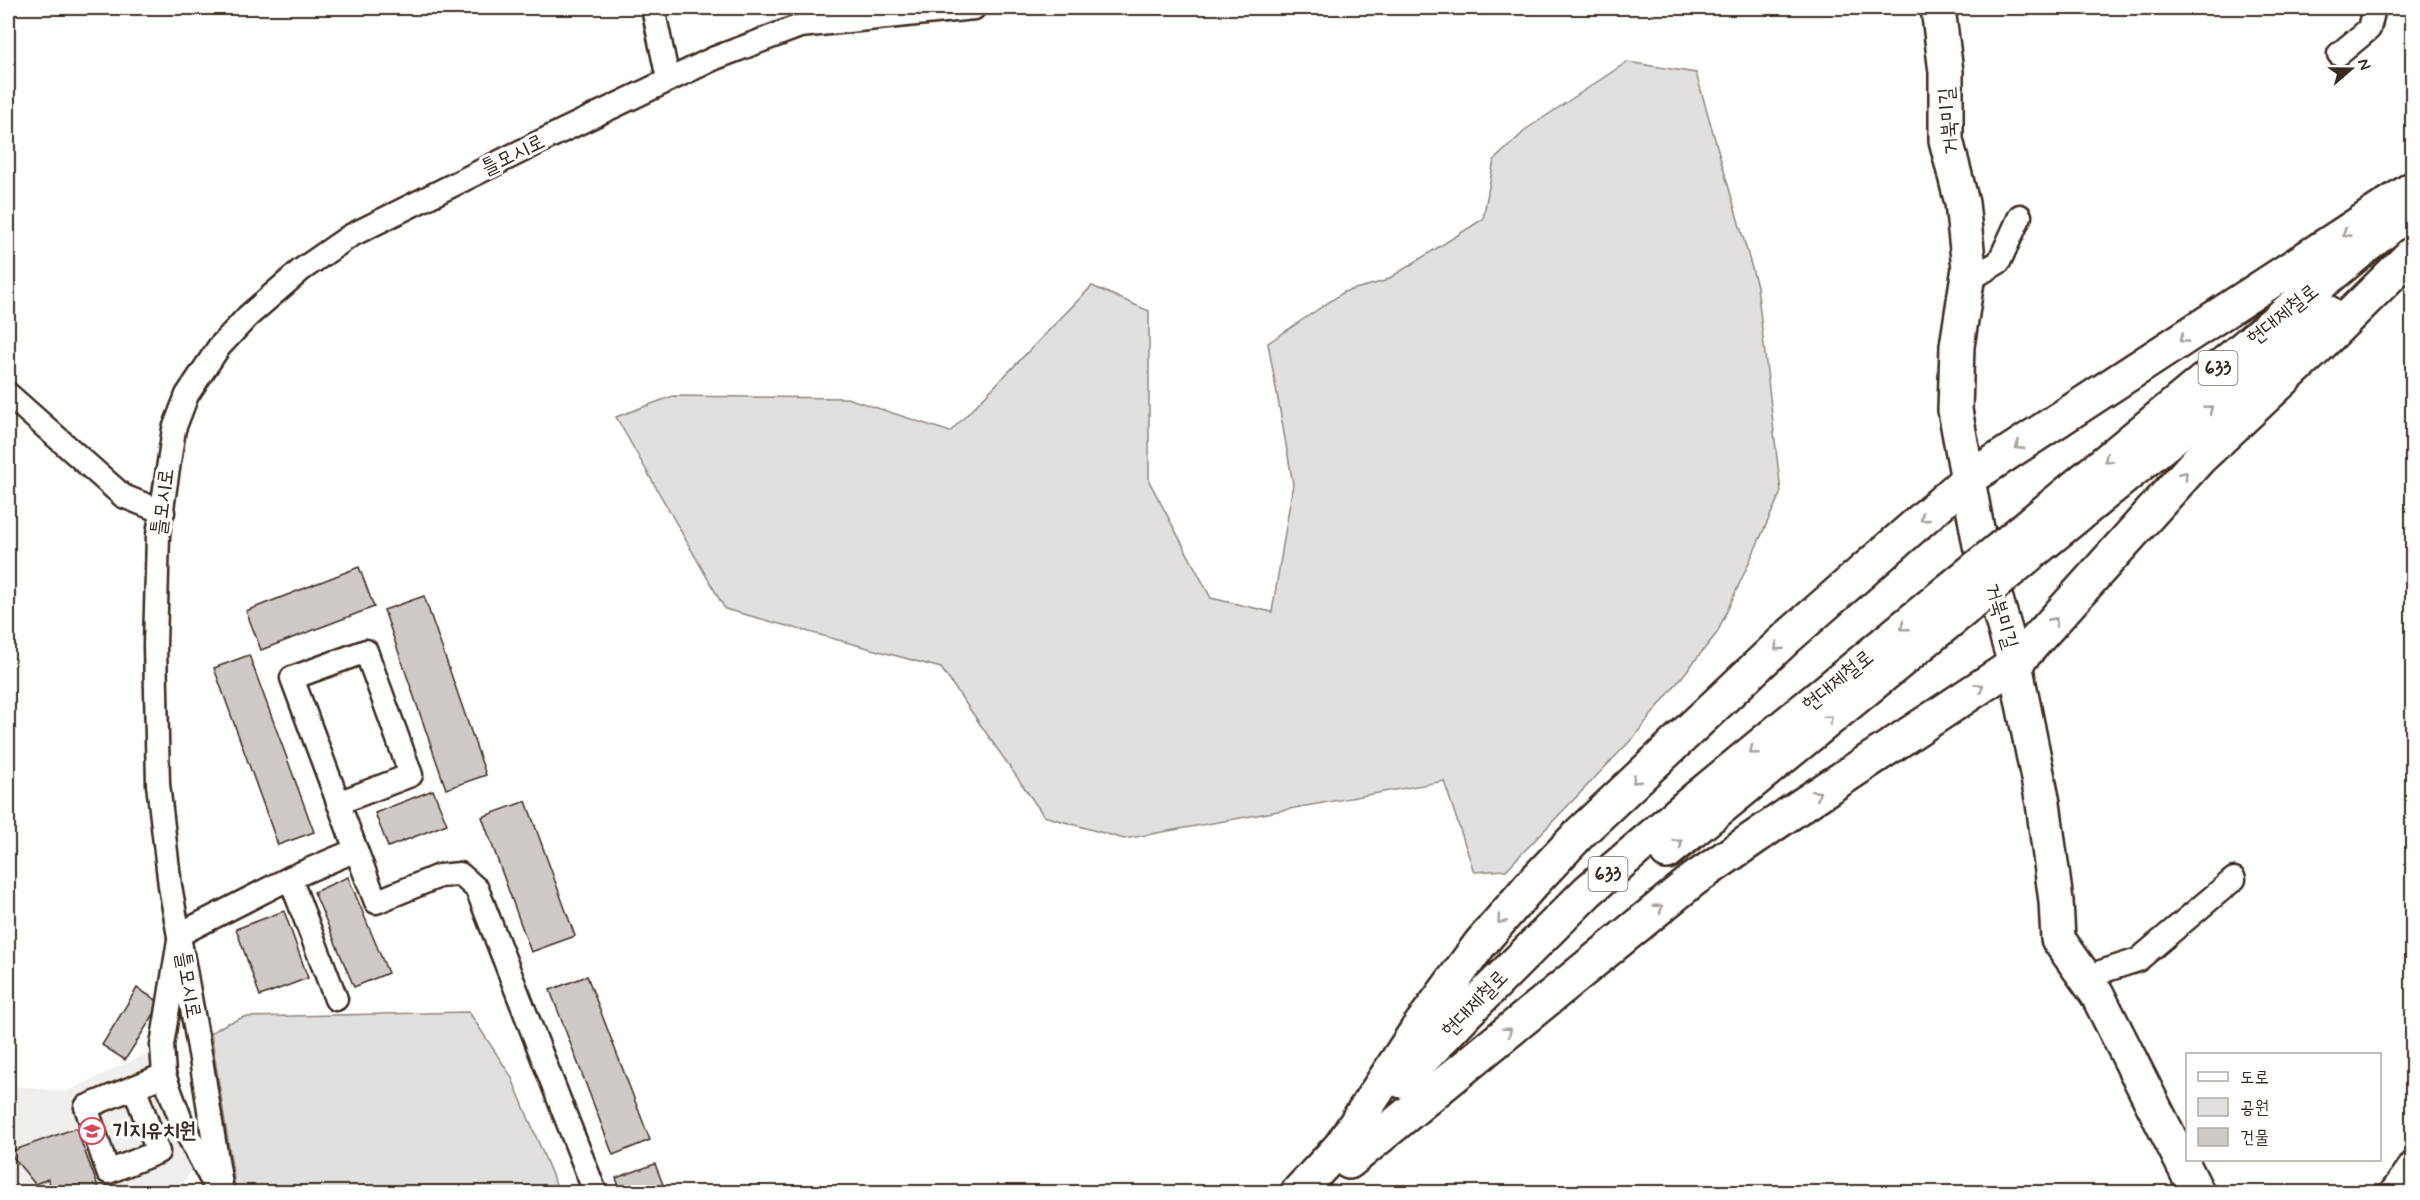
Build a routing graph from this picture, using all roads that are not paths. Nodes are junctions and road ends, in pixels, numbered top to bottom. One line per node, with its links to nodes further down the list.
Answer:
1 (653, 8): 7 (street)
2 (974, 8): 5 (street, 틀모시로)
3 (1938, 8): 13 (main road, 거북미길)
4 (2374, 8): 6 (street)
5 (803, 17): 7 (street, 틀모시로)
6 (2339, 54)
7 (668, 79): 16 (street, 틀모시로)
8 (2412, 189): 15 (main road, one-way to 15)
9 (2412, 208): 17 (main road, 현대제철로 / 633, one-way to 17)
10 (2020, 216): 13 (street)
11 (2412, 242): 17 (main road, 현대제철로 / 633, one-way to 11)
12 (2412, 254): 18 (main road, one-way to 12)
13 (1967, 281): 15 (main road, 거북미길)
14 (8, 394): 16 (street)
15 (1968, 479): 18 (main road, 거북미길); 28 (main road, one-way to 28)
16 (163, 512): 23 (street, 틀모시로)
17 (2028, 540): 28 (main road, 현대제철로 / 633, bridge)
18 (2015, 664): 24 (main road, 거북미길); 28 (main road, one-way to 18)
19 (338, 803): 19 (street); 20 (street)
20 (356, 850): 21 (street); 31 (street)
21 (290, 878): 23 (street); 25 (street)
22 (2234, 879): 24 (street)
23 (180, 934): 26 (street); 30 (street, 틀모시로)
24 (2085, 977): 34 (main road, 거북미길)
25 (336, 999)
26 (164, 1074): 27 (street); 30 (street)
27 (134, 1087)
28 (1345, 1154): 32 (main road, 현대제철로 / 633); 33 (main road, 현대제철로 / 633)
29 (2412, 1163): 35 (street)
30 (220, 1192)
31 (595, 1192)
32 (1298, 1192)
33 (1323, 1192)
34 (2197, 1192)
35 (2391, 1192)

